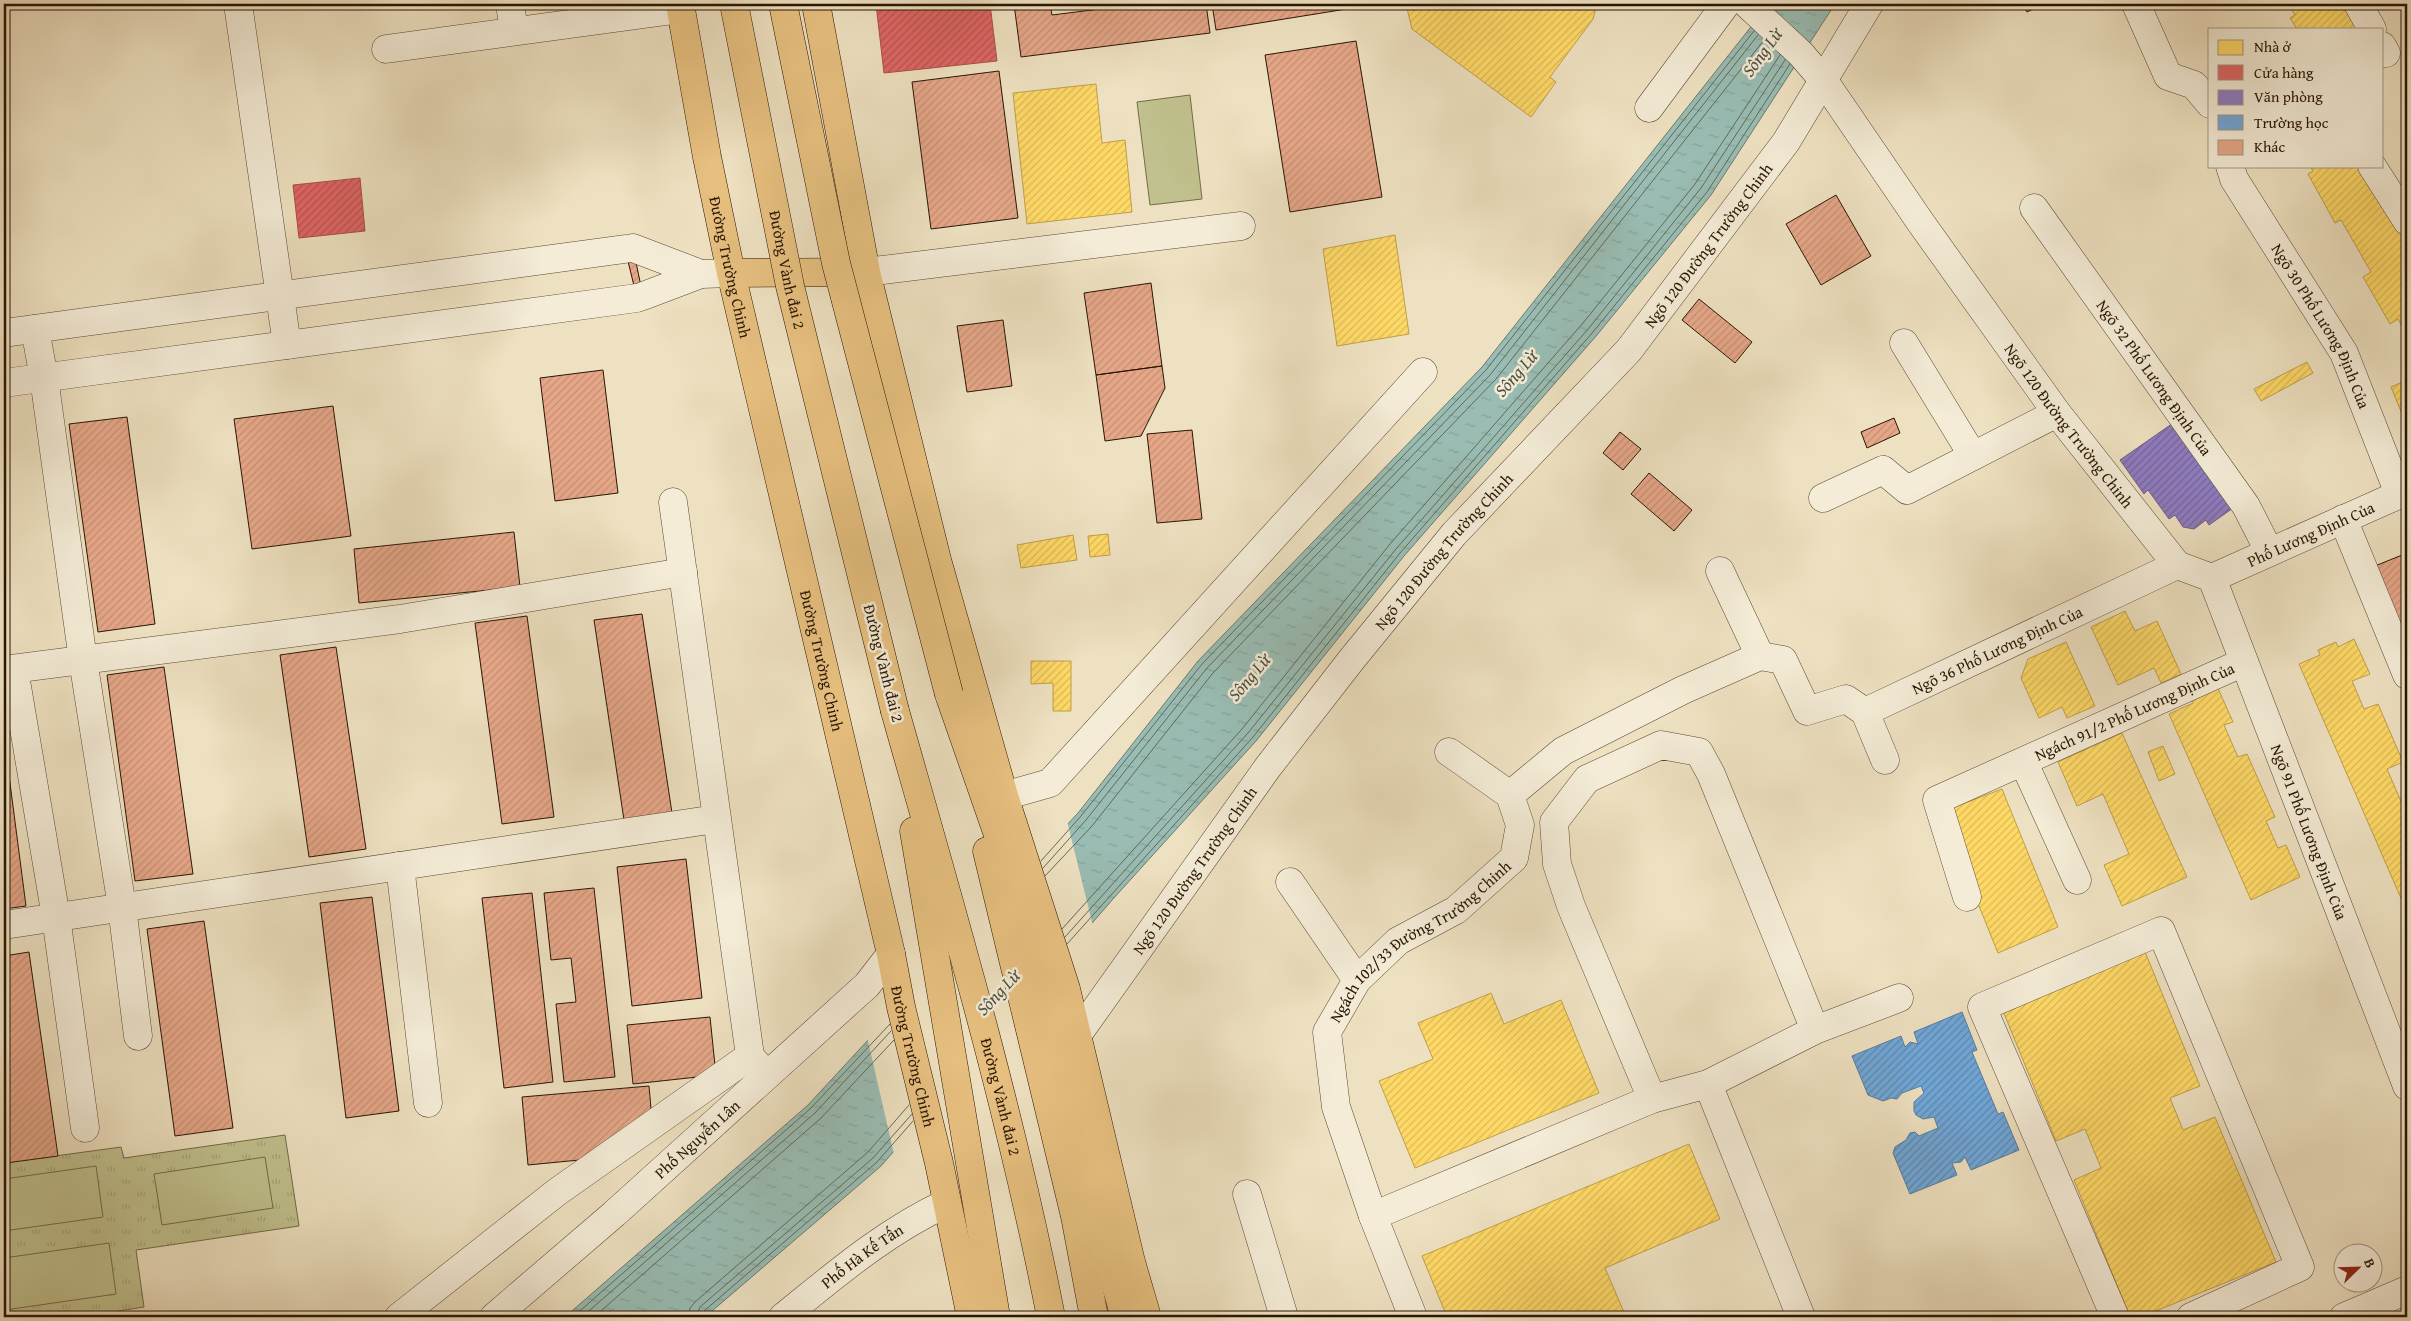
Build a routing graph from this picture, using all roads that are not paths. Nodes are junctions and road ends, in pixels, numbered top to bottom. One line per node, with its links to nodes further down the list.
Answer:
1 (238, 4): 26 (street)
2 (510, 4): 13 (street)
3 (734, 4): 51 (main road, Đường Vành đai 2, bridge)
4 (783, 4): 50 (main road, bridge)
5 (816, 4): 23 (main road)
6 (1726, 4): 17 (street)
7 (1869, 4): 15 (street, Ngõ 120 Đường Trường Chinh)
8 (2136, 4): 16 (street)
9 (2358, 4): 12 (street)
10 (681, 7): 13 (street); 24 (main road, Đường Trường Chinh)
11 (1755, 10): 15 (street)
12 (2371, 28)
13 (514, 31): 14 (street)
14 (386, 49)
15 (1824, 81): 34 (street, Ngõ 120 Đường Trường Chinh); 70 (street, Ngõ 120 Đường Trường Chinh)
16 (2208, 102)
17 (1649, 108)
18 (2231, 168): 36 (street, Ngõ 30 Phố Lương Định Của)
19 (2373, 168): 21 (street)
20 (2034, 208): 40 (street, Ngõ 32 Phố Lương Định Của)
21 (2407, 221)
22 (1241, 226): 23 (street)
23 (866, 272): 24 (main road); 57 (main road)
24 (731, 273): 25 (street); 66 (main road, Đường Trường Chinh)
25 (701, 274): 26 (street); 30 (street)
26 (280, 295): 27 (street); 30 (street)
27 (35, 329): 28 (street); 32 (street)
28 (4, 333)
29 (1904, 343): 35 (street)
30 (287, 345): 32 (street)
31 (1423, 372): 57 (street)
32 (44, 378): 33 (street); 46 (street)
33 (4, 383)
34 (2058, 413): 35 (street); 41 (street, Ngõ 120 Đường Trường Chinh)
35 (1973, 456): 37 (street)
36 (2403, 492): 39 (street, Phố Lương Định Của)
37 (1823, 498)
38 (673, 502): 43 (street)
39 (2344, 520): 40 (street, Phố Lương Định Của); 49 (street)
40 (2269, 551): 44 (street, Phố Lương Định Của)
41 (2177, 565): 44 (street); 52 (street, Ngõ 36 Phố Lương Định Của)
42 (1720, 571): 45 (street)
43 (683, 572): 46 (street); 58 (street)
44 (2212, 578): 47 (street, Ngõ 91 Phố Lương Định Của)
45 (1760, 656): 52 (street); 56 (street)
46 (83, 660): 48 (street); 63 (street)
47 (2244, 662): 55 (street, Ngách 91/2 Phố Lương Định Của); 74 (street, Ngõ 91 Phố Lương Định Của)
48 (9, 669): 64 (street)
49 (2407, 675)
50 (949, 694): 89 (main road); 90 (main road)
51 (895, 711): 87 (main road); 88 (main road, Đường Vành đai 2)
52 (1865, 712): 54 (street)
53 (1449, 752): 56 (street)
54 (1885, 760)
55 (2024, 763): 60 (street, Ngách 91/2 Phố Lương Định Của); 62 (street, Ngách 91/2 Phố Lương Định Của)
56 (1510, 795): 67 (street, Ngách 102/33 Đường Trường Chinh)
57 (1004, 796): 70 (main road)
58 (716, 819): 59 (street); 72 (street)
59 (400, 866): 63 (street); 76 (street)
60 (2077, 880)
61 (1290, 882): 67 (street)
62 (1967, 897)
63 (122, 907): 64 (street); 71 (street)
64 (56, 917): 65 (street); 77 (street)
65 (4, 925)
66 (891, 954): 72 (street, Phố Nguyễn Lân); 79 (main road, Đường Trường Chinh)
67 (1357, 980): 80 (street, Ngách 102/33 Đường Trường Chinh)
68 (1899, 998): 69 (street)
69 (1815, 1030): 73 (street); 75 (street)
70 (1078, 1034): 81 (main road)
71 (138, 1036)
72 (758, 1066): 83 (street); 84 (street, Phố Nguyễn Lân)
73 (1708, 1084): 75 (street); 95 (street)
74 (2407, 1086)
75 (1652, 1099): 80 (street)
76 (428, 1103)
77 (85, 1128)
78 (1247, 1194): 93 (street)
79 (947, 1203): 85 (street, Phố Hà Kế Tấn); 86 (main road, Đường Trường Chinh)
80 (1373, 1216): 94 (street, Ngách 102/33 Đường Trường Chinh)
81 (1131, 1262): 91 (main road); 92 (main road)
82 (2407, 1290): 98 (street)
83 (400, 1317)
84 (494, 1317)
85 (783, 1317)
86 (971, 1317)
87 (996, 1317)
88 (1051, 1317)
89 (1094, 1317)
90 (1125, 1317)
91 (1134, 1317)
92 (1148, 1317)
93 (1284, 1317)
94 (1414, 1317)
95 (1801, 1317)
96 (2115, 1317): 97 (street)
97 (2191, 1317)
98 (2344, 1317)

